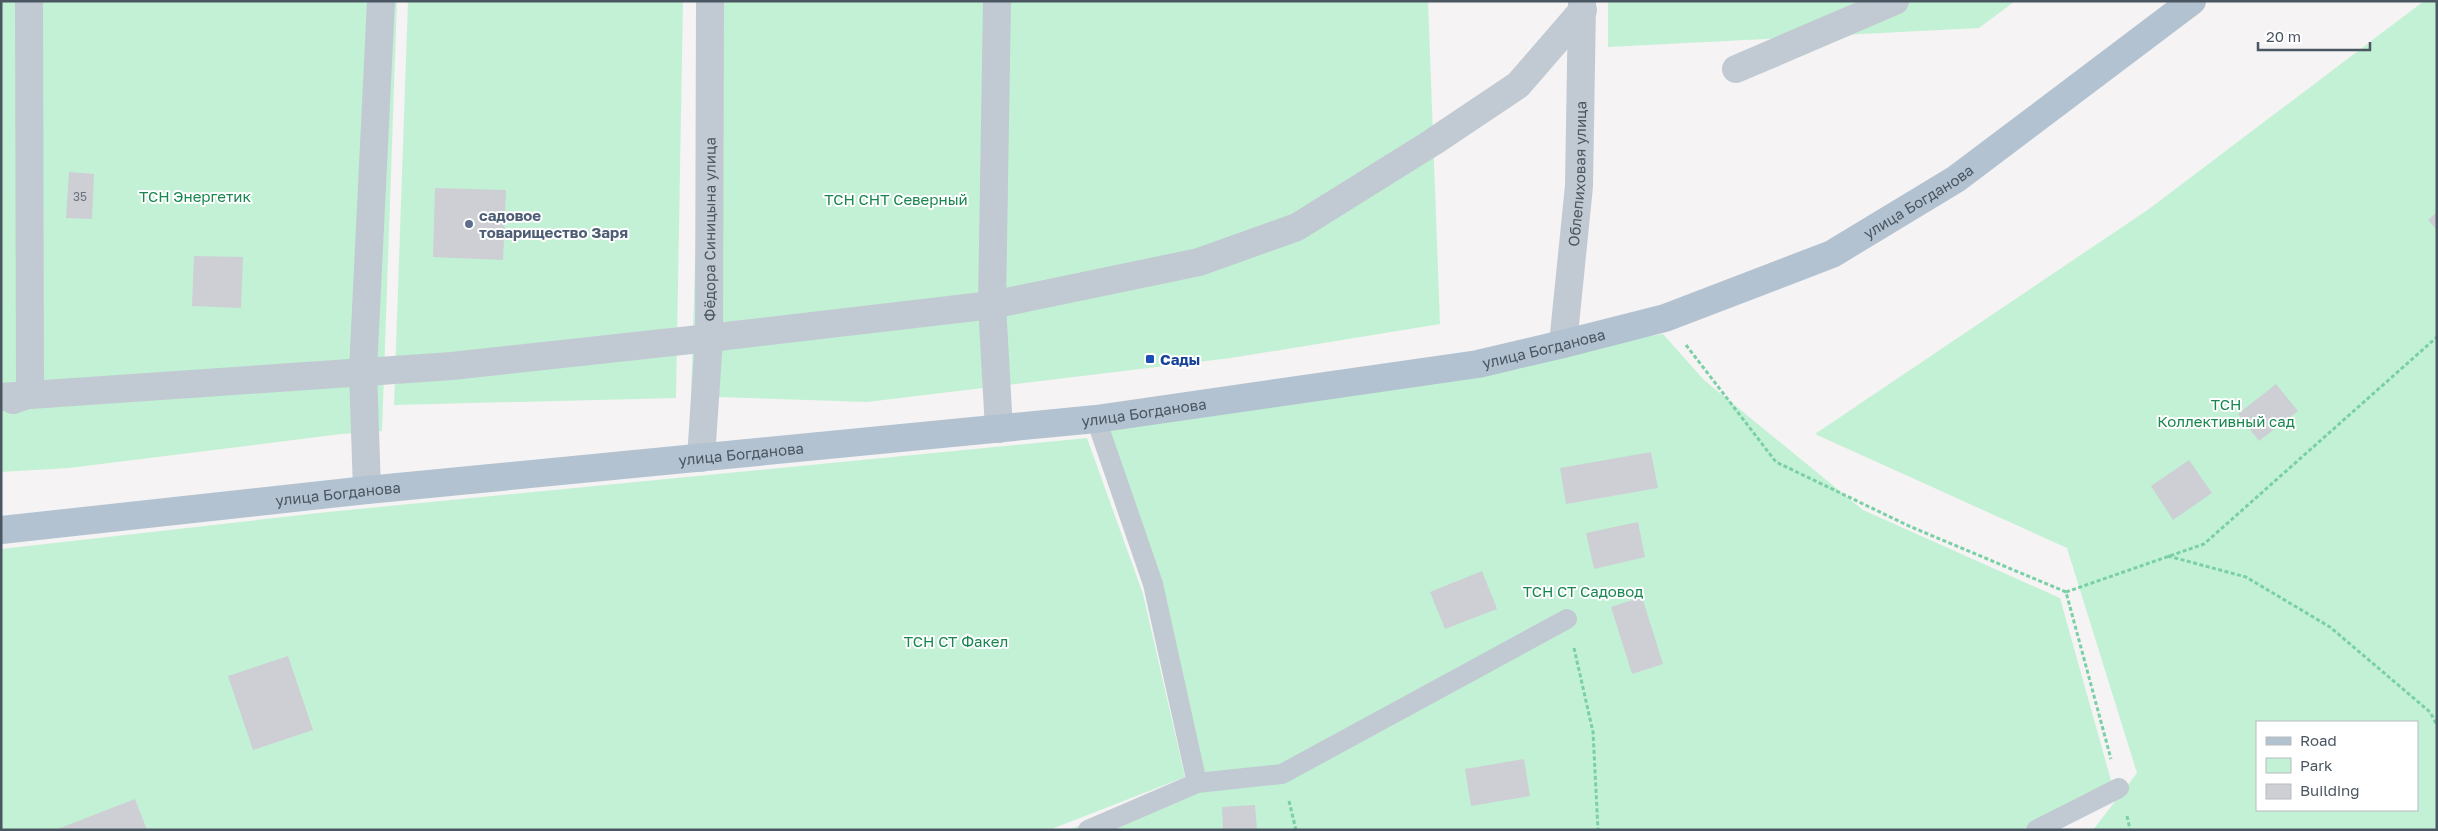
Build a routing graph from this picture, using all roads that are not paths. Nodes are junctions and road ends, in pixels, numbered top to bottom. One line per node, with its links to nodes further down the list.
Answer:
1 (29, 1): 13 (street)
2 (381, 1): 12 (street)
3 (710, 1): 10 (street, Фёдора Синицына улица)
4 (997, 1): 9 (street)
5 (1895, 1): 8 (street)
6 (2192, 1): 11 (main road, улица Богданова)
7 (1582, 6): 9 (street); 11 (street, Облепиховая улица)
8 (1736, 69)
9 (992, 304): 10 (street); 17 (street)
10 (710, 338): 12 (street); 18 (street, Фёдора Синицына улица)
11 (1563, 344): 16 (main road, улица Богданова)
12 (363, 371): 13 (street); 19 (street)
13 (30, 394): 14 (street); 15 (street)
14 (1, 397)
15 (1, 404)
16 (1096, 419): 17 (main road, улица Богданова); 22 (lane)
17 (999, 428): 18 (main road, улица Богданова)
18 (701, 458): 19 (main road, улица Богданова)
19 (367, 490): 20 (main road, улица Богданова)
20 (1, 530)
21 (1567, 619): 22 (lane)
22 (1197, 783): 24 (lane)
23 (2119, 788): 25 (lane)
24 (1088, 830)
25 (2036, 830)

